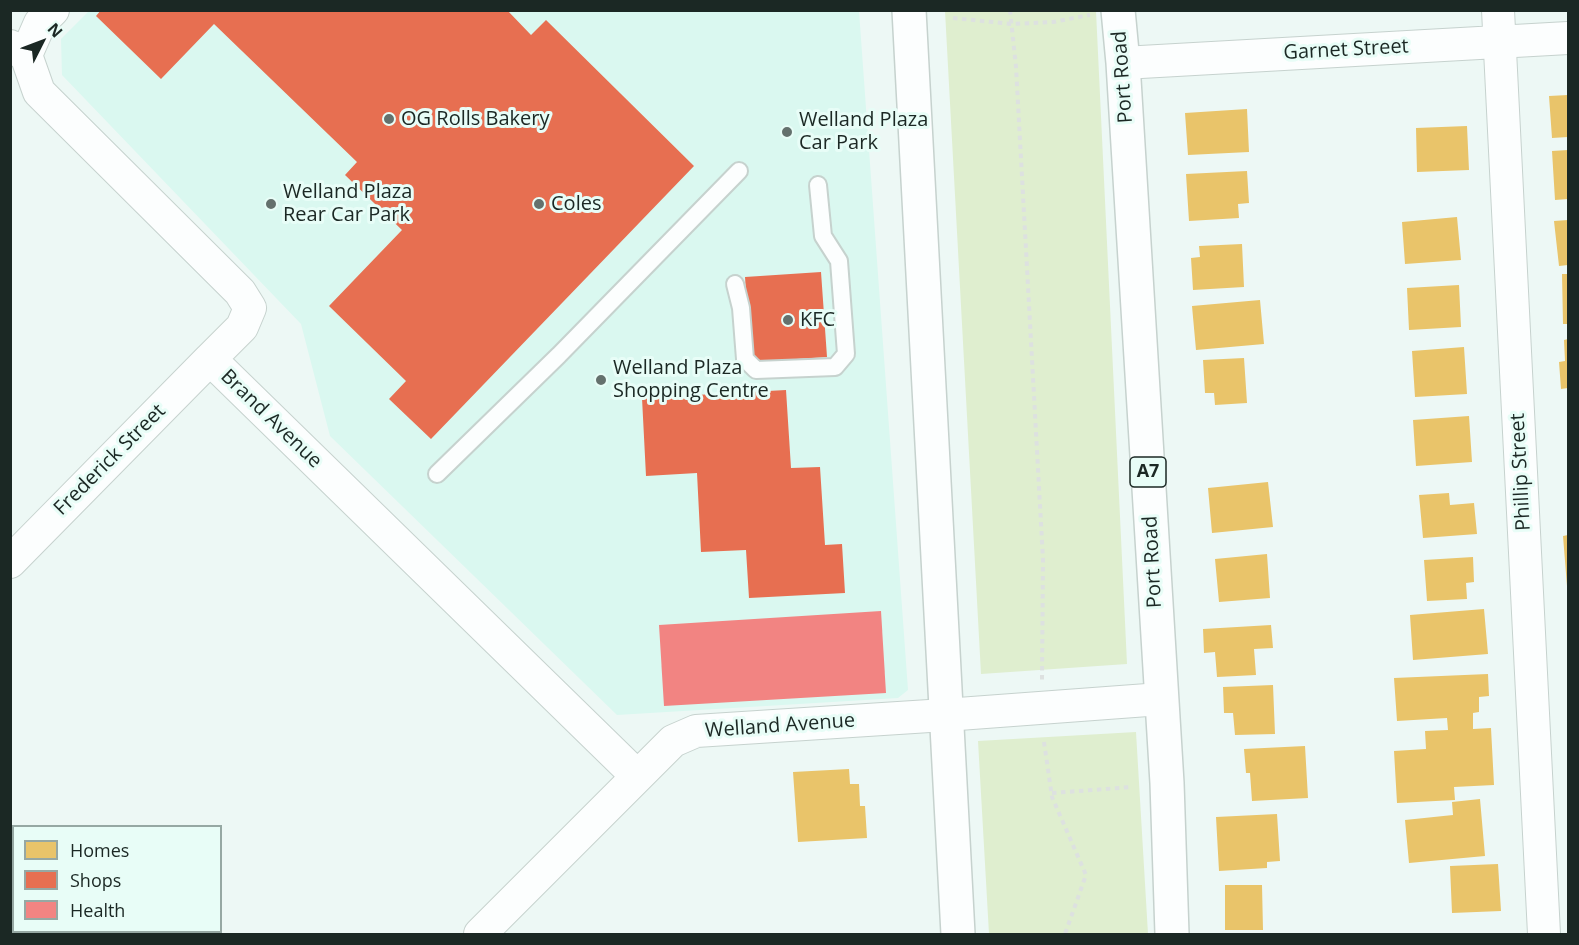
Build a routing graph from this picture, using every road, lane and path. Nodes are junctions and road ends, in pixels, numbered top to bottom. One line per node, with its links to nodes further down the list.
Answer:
1 (53, 10): 9 (street)
2 (909, 10): 19 (highway)
3 (1010, 10): 6 (path)
4 (1104, 13): 6 (path); 10 (highway, Port Road / A7)
5 (953, 18): 6 (path)
6 (1012, 24): 17 (path)
7 (1499, 26): 8 (street, Garnet Street); 10 (street, Garnet Street); 28 (street, Phillip Street)
8 (1569, 38)
9 (18, 51): 14 (street, Brand Avenue)
10 (1123, 63): 18 (highway, Port Road / A7)
11 (740, 171): 15 (lane)
12 (818, 185): 13 (lane)
13 (735, 284)
14 (210, 359): 16 (street, Frederick Street); 21 (street, Brand Avenue)
15 (437, 474)
16 (10, 562)
17 (1042, 682)
18 (1161, 699): 19 (street, Welland Avenue); 27 (highway, Port Road / A7)
19 (945, 715): 21 (street, Welland Avenue); 25 (highway)
20 (1044, 742): 23 (path)
21 (636, 776): 24 (street, Welland Avenue)
22 (1132, 787): 23 (path)
23 (1052, 793): 26 (path)
24 (480, 934)
25 (958, 934)
26 (1065, 934)
27 (1172, 934)
28 (1544, 934)

